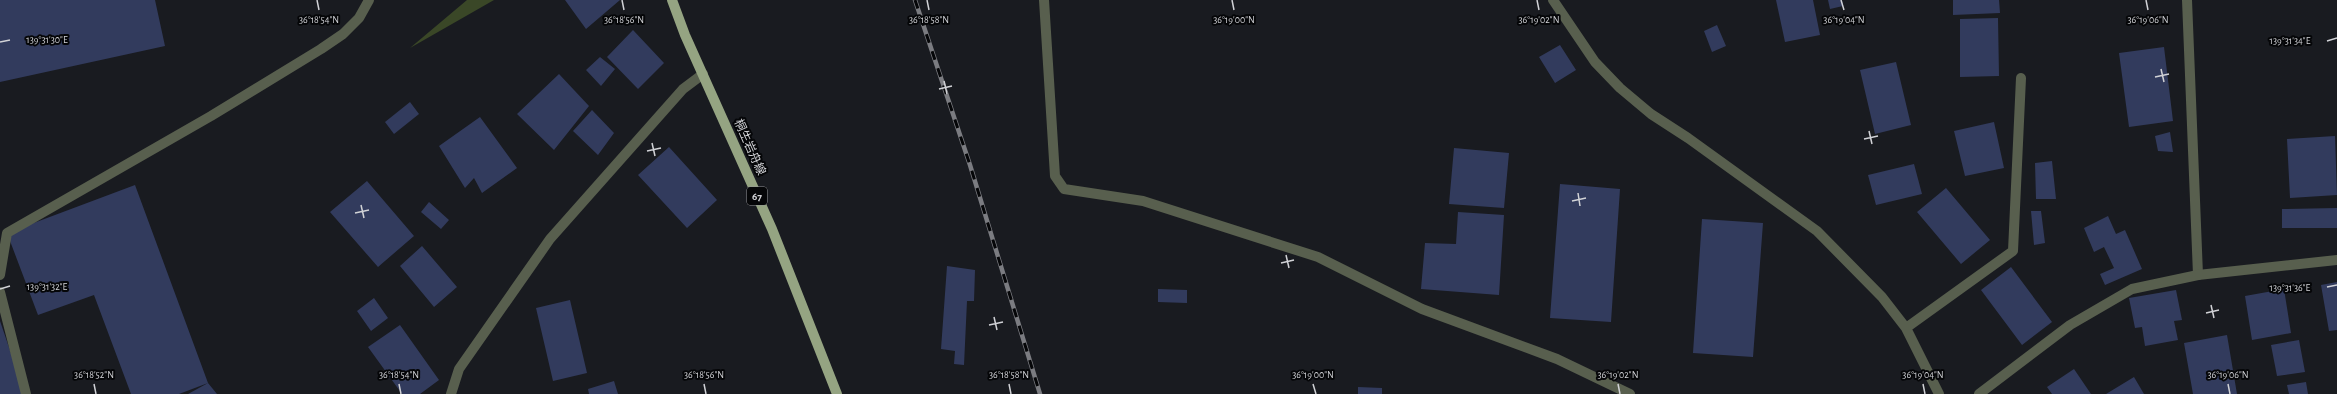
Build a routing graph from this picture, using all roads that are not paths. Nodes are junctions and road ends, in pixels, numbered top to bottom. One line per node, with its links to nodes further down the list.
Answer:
1 (369, 0): 9 (street)
2 (672, 0): 6 (main road, 桐生岩舟線 / 67)
3 (1044, 0): 16 (street)
4 (1553, 0): 12 (street)
5 (2187, 0): 10 (street)
6 (703, 74): 14 (street); 15 (main road, 桐生岩舟線 / 67)
7 (2021, 78): 12 (street)
8 (2337, 260): 10 (street)
9 (0, 275)
10 (2198, 275): 18 (street)
11 (0, 292): 13 (street)
12 (1906, 328): 17 (street)
13 (26, 394)
14 (451, 394)
15 (837, 394)
16 (1630, 394)
17 (1939, 394)
18 (1979, 394)

